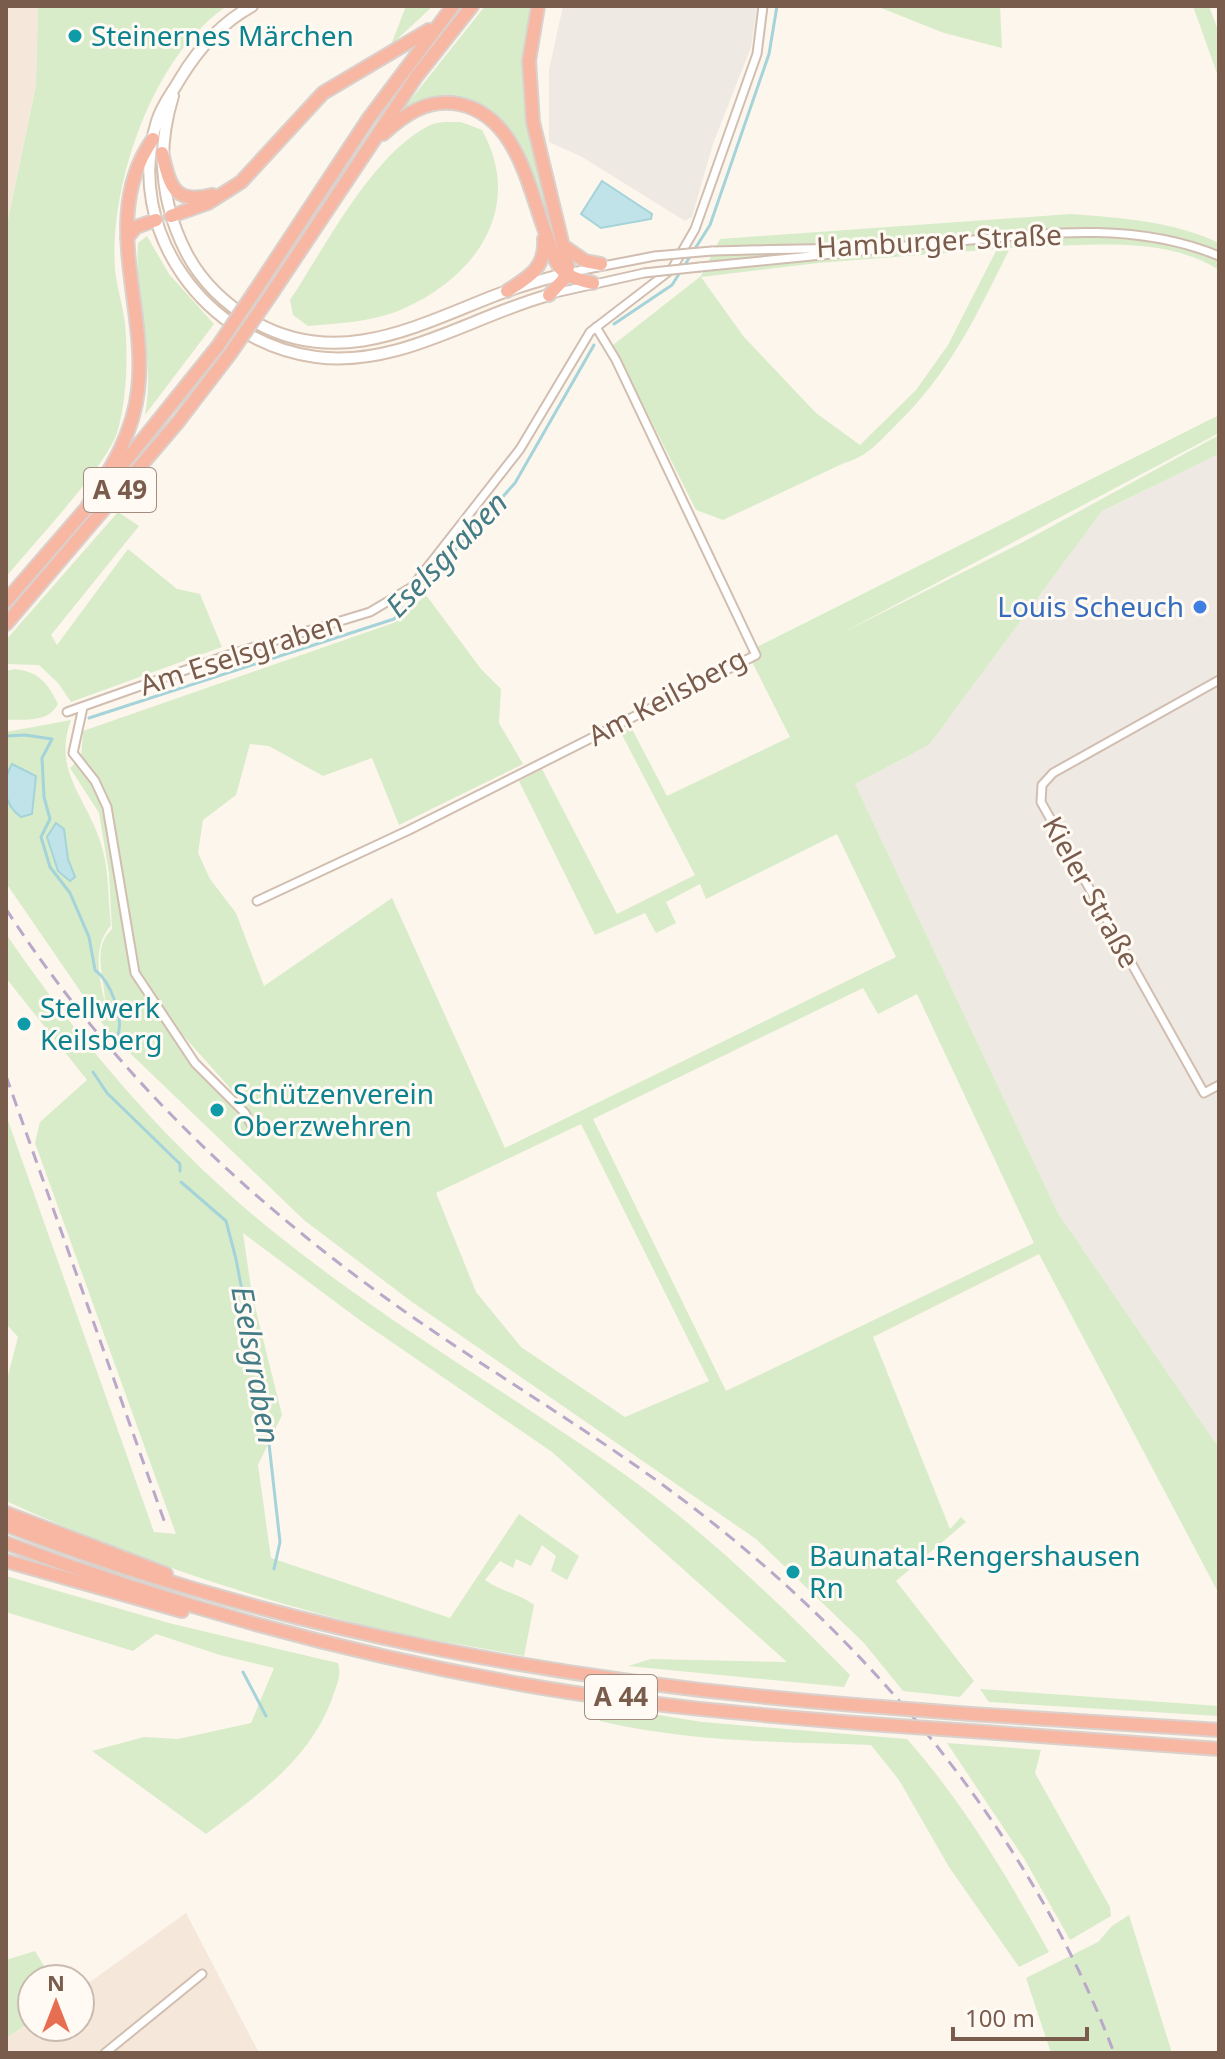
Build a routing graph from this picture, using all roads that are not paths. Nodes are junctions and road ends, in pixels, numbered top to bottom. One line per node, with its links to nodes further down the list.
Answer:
1 (252, 6): 7 (main road)
2 (453, 6): 6 (highway, A 49)
3 (472, 6): 9 (highway, A 49)
4 (538, 6): 16 (highway)
5 (763, 6): 24 (street, Am Eselsgraben)
6 (438, 24): 11 (highway); 25 (highway, A 49, bridge)
7 (178, 83): 8 (main road); 10 (main road)
8 (153, 139): 13 (main road); 15 (highway)
9 (366, 150): 14 (highway); 27 (highway, A 49, bridge)
10 (162, 153): 11 (highway); 12 (main road)
11 (231, 190): 12 (highway)
12 (171, 216): 13 (main road); 22 (main road)
13 (156, 220): 15 (highway); 23 (main road)
14 (542, 224): 20 (highway); 22 (highway)
15 (127, 238): 25 (highway)
16 (565, 247): 19 (highway); 20 (highway)
17 (886, 247): 18 (street, Hamburger Straße); 19 (street, Hamburger Straße, bridge); 21 (street, bridge)
18 (1219, 256)
19 (601, 264): 20 (street, Hamburger Straße)
20 (567, 273): 21 (highway); 22 (main road); 23 (highway)
21 (593, 283): 23 (street)
22 (507, 291)
23 (549, 295)
24 (596, 327): 29 (street, Am Eselsgraben); 31 (street, Am Keilsberg)
25 (87, 507): 26 (highway, A 49)
26 (6, 601)
27 (6, 624)
28 (1219, 680): 32 (street, Kieler Straße)
29 (83, 707): 30 (street, Am Eselsgraben); 33 (street)
30 (67, 712)
31 (257, 901)
32 (1219, 1085)
33 (253, 1128)
34 (6, 1513): 38 (highway)
35 (6, 1525): 38 (highway, A 44)
36 (6, 1543): 39 (highway, A 44)
37 (6, 1561): 39 (highway)
38 (240, 1603): 40 (highway, A 44, bridge)
39 (237, 1620): 41 (highway, A 44, bridge)
40 (1219, 1730)
41 (1219, 1749)
42 (202, 1974): 43 (street)
43 (105, 2053)

